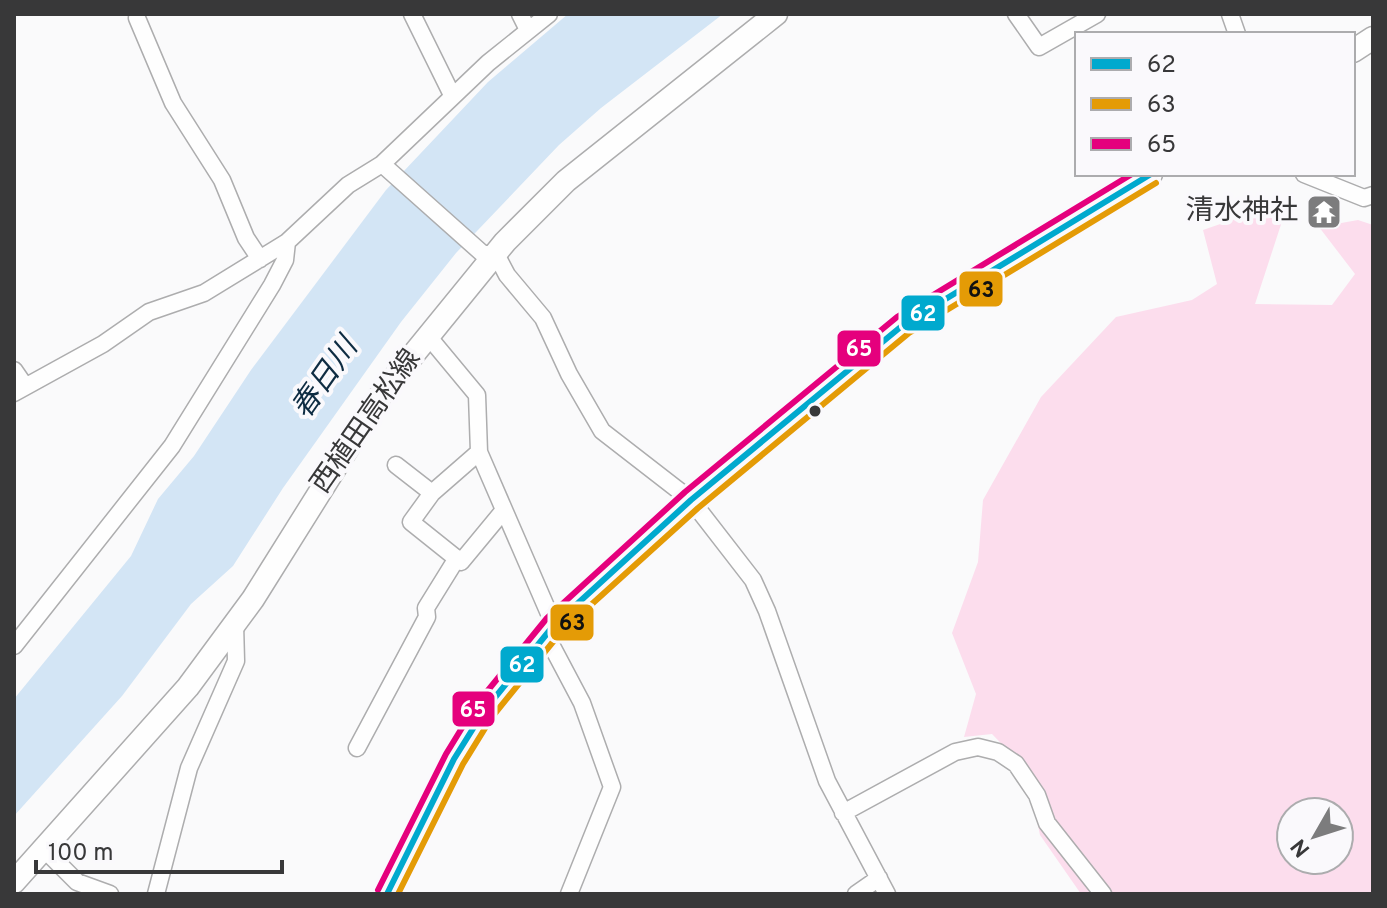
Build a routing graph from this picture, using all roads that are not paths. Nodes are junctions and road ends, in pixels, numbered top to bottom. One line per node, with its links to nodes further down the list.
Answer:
1 (412, 14): 11 (street)
2 (520, 14): 8 (street)
3 (549, 14): 8 (street)
4 (776, 14): 17 (main road, 西植田高松線)
5 (1016, 14): 6 (street)
6 (1097, 14)
7 (139, 15): 18 (street)
8 (528, 30): 11 (street)
9 (1373, 38): 10 (main road)
10 (1355, 50)
11 (452, 95): 12 (street)
12 (386, 168): 16 (street); 17 (street)
13 (1148, 176): 25 (main road)
14 (1309, 176): 15 (street)
15 (1373, 195)
16 (287, 242): 18 (street); 30 (street)
17 (496, 254): 19 (main road, 西植田高松線); 25 (street)
18 (260, 259): 21 (street)
19 (428, 336): 22 (street); 28 (main road, 西植田高松線)
20 (14, 370): 21 (street)
21 (20, 390)
22 (479, 452): 24 (street); 26 (street)
23 (396, 465): 24 (street)
24 (432, 493): 27 (street)
25 (691, 500): 29 (main road); 32 (street)
26 (504, 510): 27 (street); 29 (street)
27 (457, 558): 31 (street)
28 (235, 624): 33 (main road, 西植田高松線); 37 (street)
29 (550, 630): 38 (main road); 39 (street)
30 (14, 646)
31 (357, 748)
32 (843, 813): 34 (street); 42 (street)
33 (44, 849): 35 (main road, 西植田高松線); 36 (street)
34 (879, 878): 40 (street); 41 (street)
35 (14, 882)
36 (110, 894)
37 (156, 894)
38 (387, 894)
39 (569, 894)
40 (856, 894)
41 (887, 894)
42 (1103, 894)

